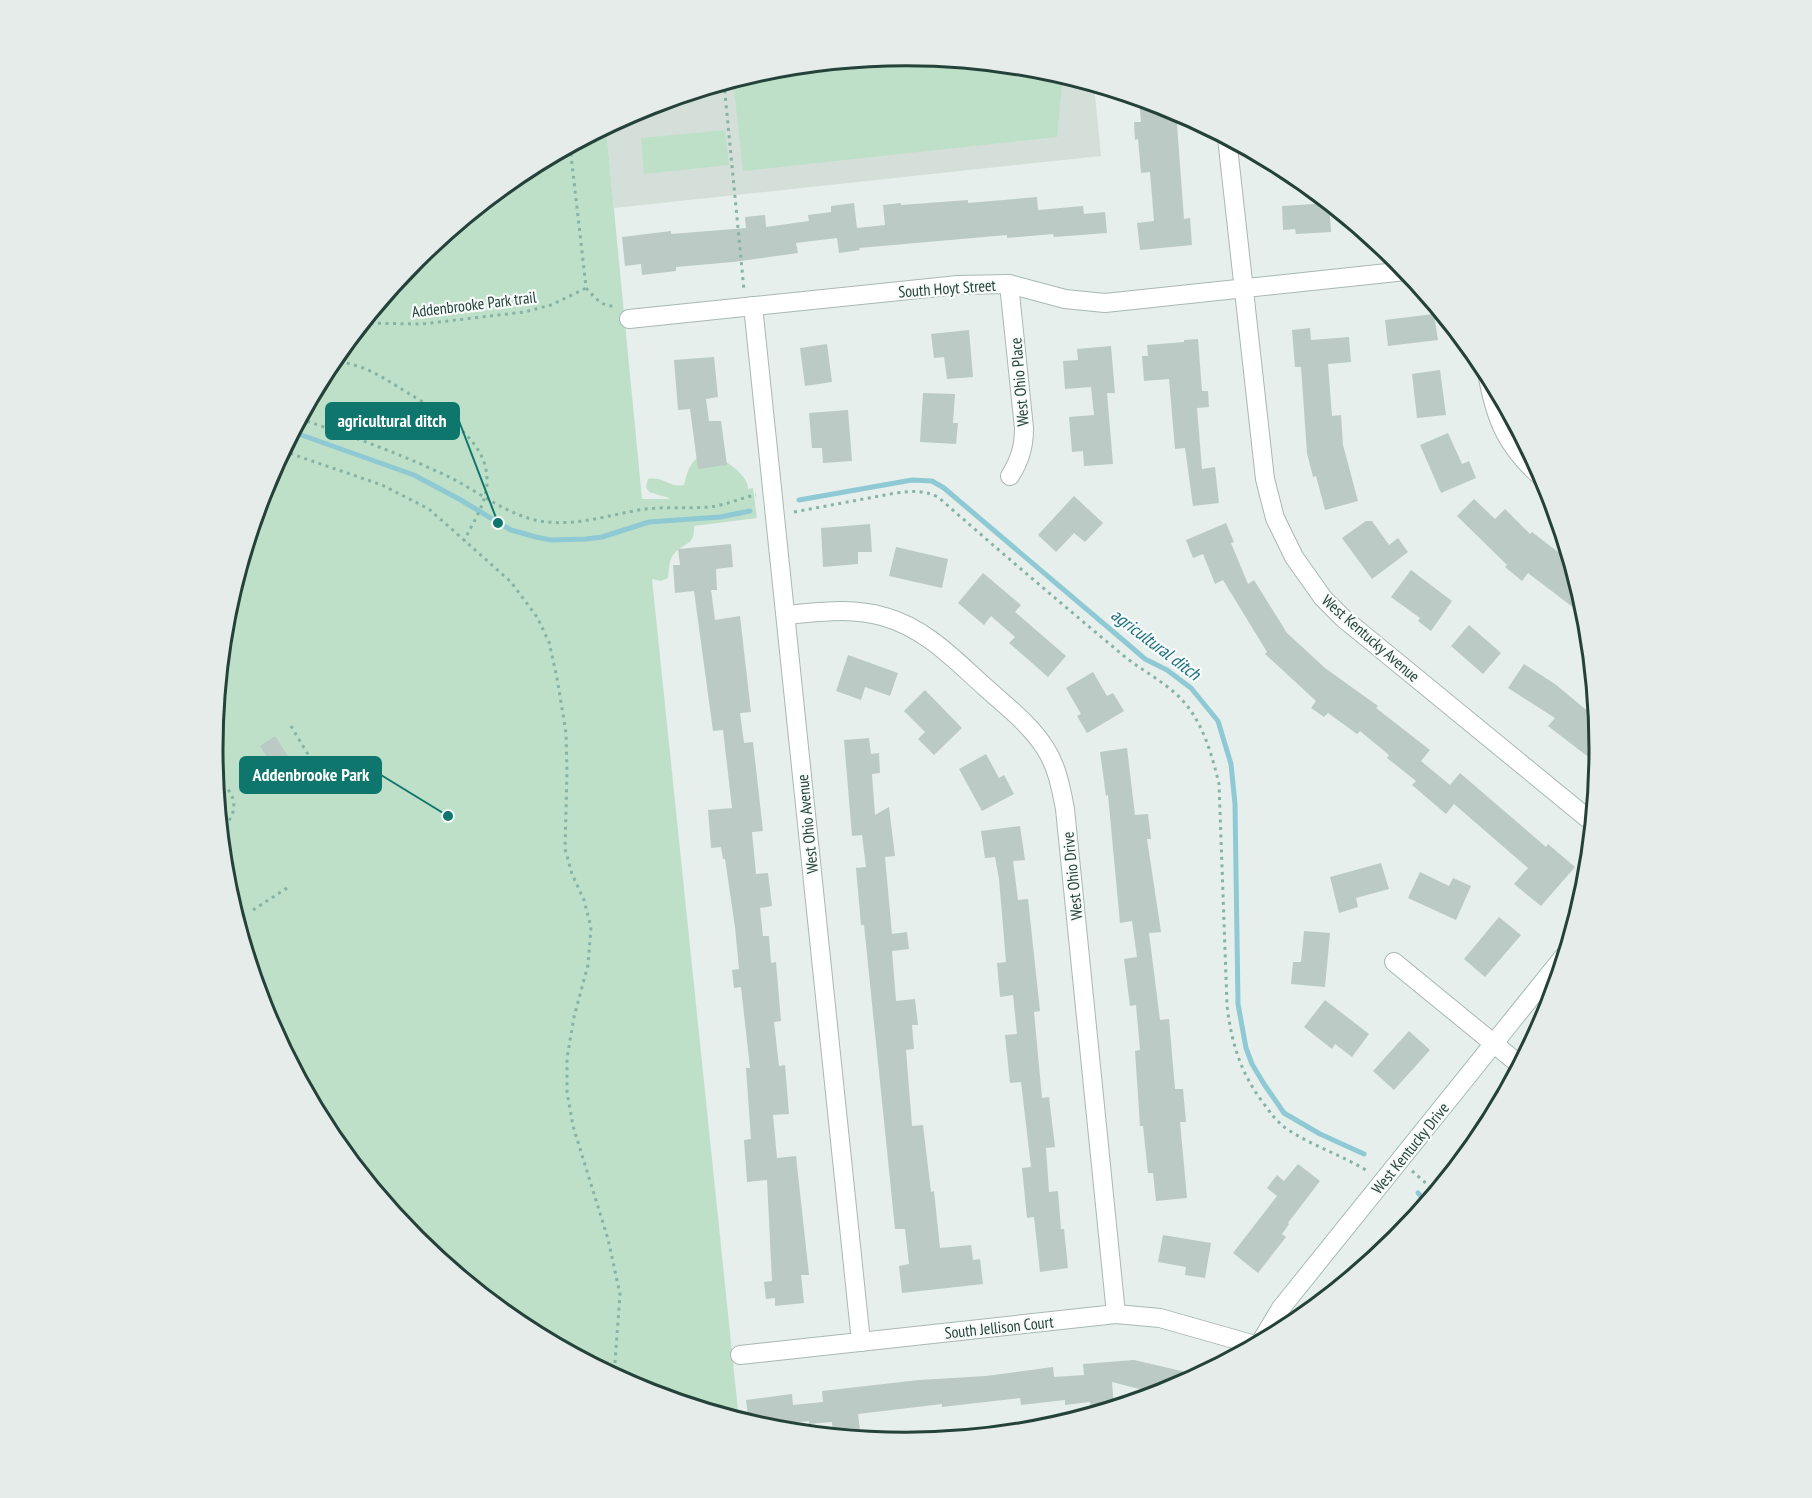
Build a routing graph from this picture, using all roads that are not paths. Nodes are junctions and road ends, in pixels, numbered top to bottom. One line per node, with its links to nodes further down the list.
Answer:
1 (1228, 147): 4 (street, West Kentucky Avenue)
2 (1395, 272): 4 (street, South Hoyt Street)
3 (1010, 284): 4 (street, South Hoyt Street); 5 (street, South Hoyt Street); 9 (street, West Ohio Place)
4 (1243, 288): 11 (street, West Kentucky Avenue)
5 (749, 306): 6 (street, South Hoyt Street); 10 (street, West Ohio Avenue)
6 (624, 313)
7 (1494, 403): 8 (street)
8 (1525, 461)
9 (1010, 476)
10 (786, 615): 16 (street, West Ohio Drive); 18 (street, West Ohio Avenue)
11 (1585, 817)
12 (1394, 962): 14 (street)
13 (1552, 971): 14 (street, West Kentucky Drive)
14 (1495, 1043): 15 (street); 17 (street, West Kentucky Drive)
15 (1514, 1060)
16 (1116, 1314): 18 (street, South Jellison Court); 19 (street, South Jellison Court)
17 (1270, 1326)
18 (861, 1342): 20 (street, South Jellison Court)
19 (1244, 1342)
20 (740, 1355)

